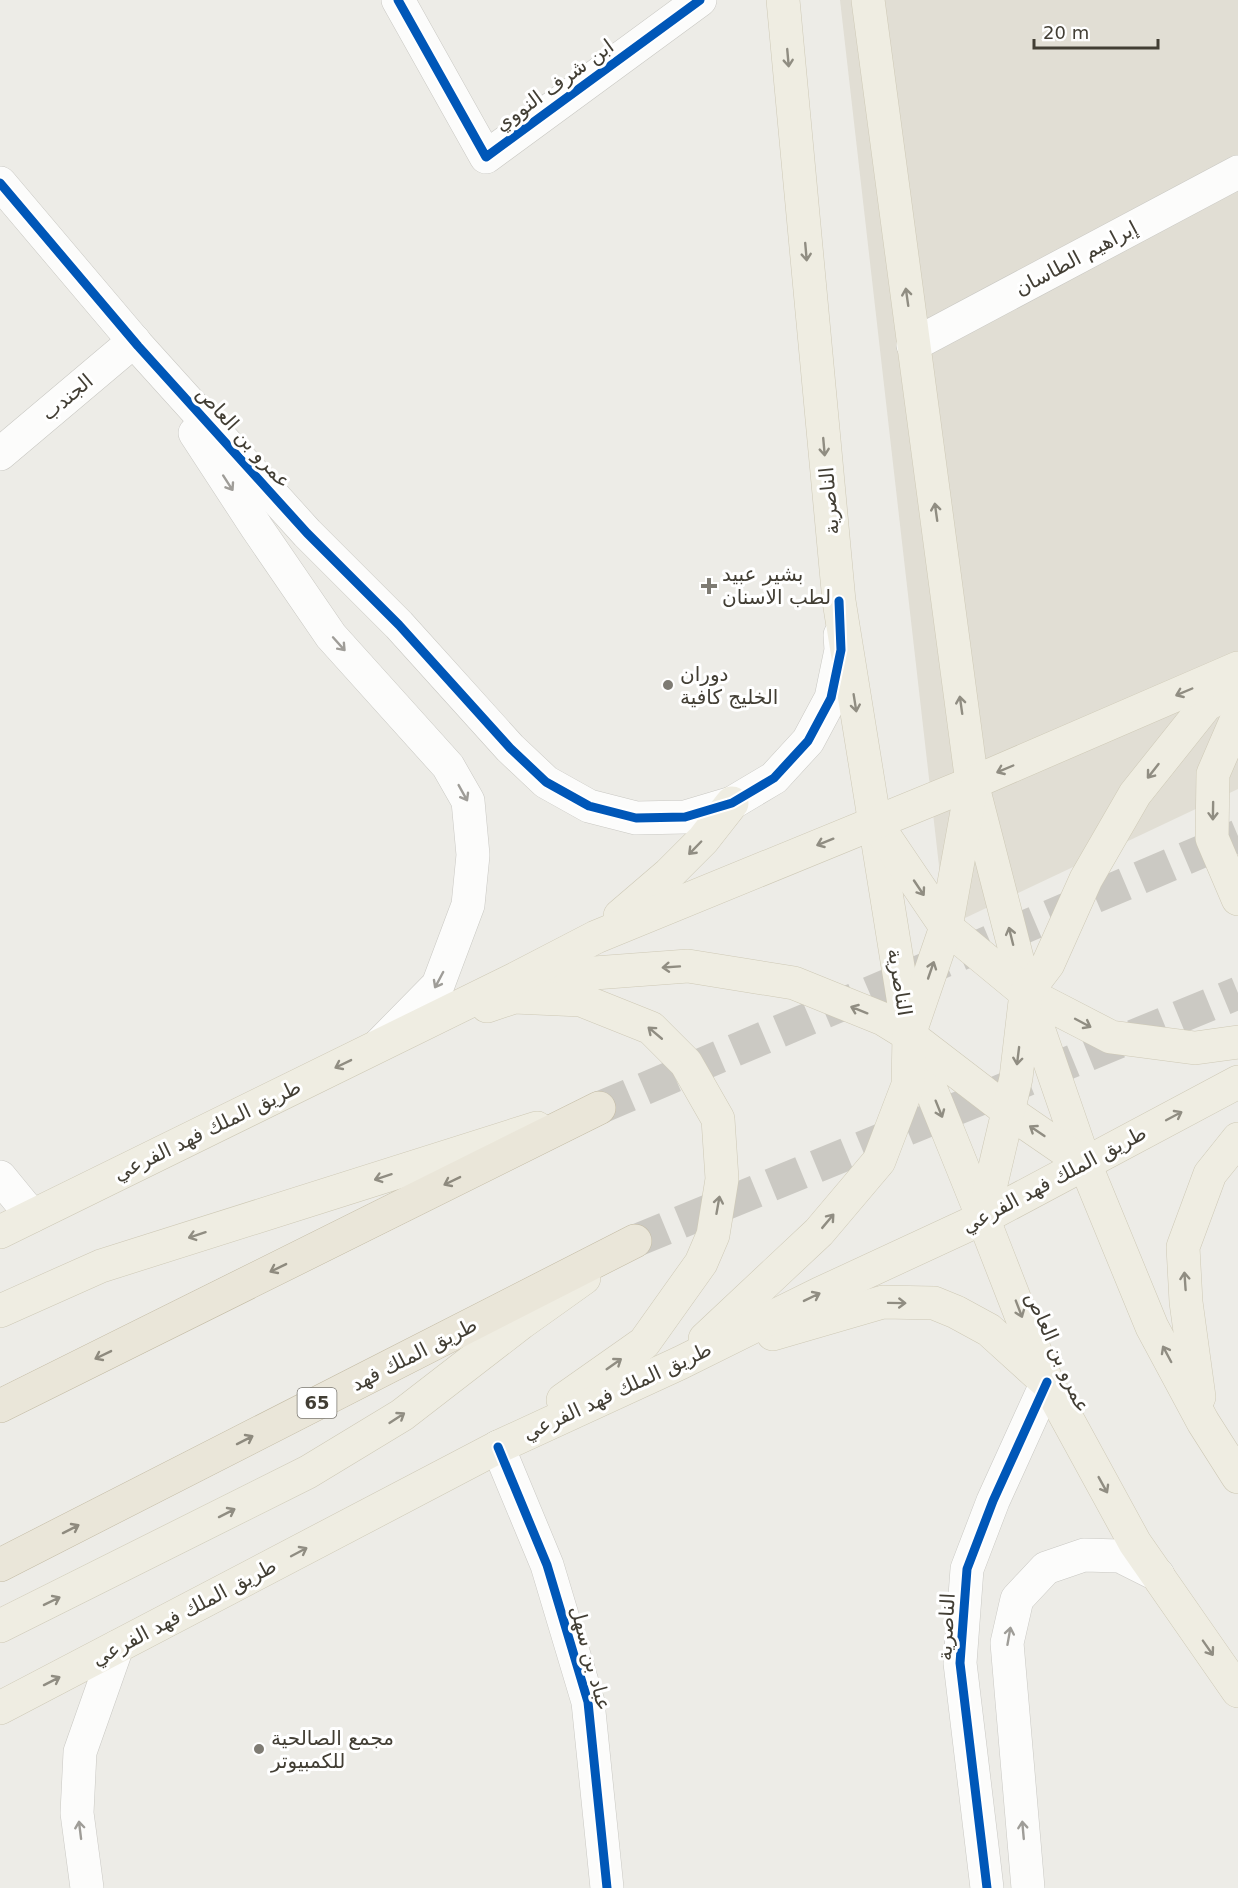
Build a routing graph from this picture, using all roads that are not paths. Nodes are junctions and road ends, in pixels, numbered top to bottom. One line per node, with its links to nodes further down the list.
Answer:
1 (398, 0): 2 (street, ابن شرف النووي)
2 (700, 0)
3 (783, 0): 10 (main road, الناصرية, one-way to 10)
4 (868, 0): 8 (main road, one-way to 4)
5 (1238, 172): 8 (street, إبراهيم الطاسان)
6 (0, 183): 7 (street, عمرو بن العاص)
7 (136, 344): 9 (street, الجندب); 15 (street, عمرو بن العاص); 24 (street, one-way to 24)
8 (913, 345): 14 (main road, one-way to 8)
9 (0, 454)
10 (839, 601): 15 (street, عمرو بن العاص); 16 (main road, الناصرية, one-way to 16)
11 (1238, 668): 14 (main road, طريق الملك فهد الفرعي, one-way to 14)
12 (1238, 686): 21 (main road, one-way to 21)
13 (1238, 716): 17 (main road, one-way to 17)
14 (972, 783): 16 (main road, طريق الملك فهد الفرعي); 18 (main road); 21 (main road, one-way to 14)
15 (732, 803): 19 (main road, one-way to 19)
16 (875, 822): 18 (main road, one-way to 18); 19 (main road, طريق الملك فهد الفرعي, one-way to 19); 22 (main road, الناصرية)
17 (1238, 898)
18 (946, 927): 21 (main road); 22 (main road, one-way to 18)
19 (596, 937): 20 (main road, طريق الملك فهد الفرعي)
20 (515, 979): 22 (main road, one-way to 20); 24 (main road, طريق الملك فهد الفرعي)
21 (1026, 993): 23 (main road, one-way to 23); 27 (main road, one-way to 27); 29 (main road)
22 (909, 1035): 27 (main road); 32 (main road, عمرو بن العاص, one-way to 32); 36 (main road, one-way to 22)
23 (1238, 1042)
24 (383, 1044): 31 (main road, طريق الملك فهد الفرعي, one-way to 31); 40 (main road, one-way to 24)
25 (1238, 1082): 29 (main road, طريق الملك فهد الفرعي, one-way to 25)
26 (599, 1108): 35 (main road, one-way to 35); 38 (highway, one-way to 38)
27 (1008, 1111): 29 (main road, one-way to 27); 32 (main road)
28 (1238, 1138): 39 (main road, one-way to 28)
29 (1085, 1164): 32 (main road, طريق الملك فهد الفرعي); 39 (main road, one-way to 29)
30 (0, 1177): 31 (street)
31 (32, 1216): 33 (main road, طريق الملك فهد الفرعي)
32 (983, 1218): 36 (main road, طريق الملك فهد الفرعي, one-way to 32); 37 (main road, عمرو بن العاص, one-way to 37)
33 (0, 1232)
34 (635, 1241): 42 (highway, طريق الملك فهد / 65, one-way to 34); 44 (main road, one-way to 34)
35 (0, 1311)
36 (680, 1363): 37 (main road, one-way to 37); 40 (main road, طريق الملك فهد الفرعي)
37 (1047, 1383): 43 (main road, عمرو بن العاص, one-way to 43); 50 (street, الناصرية)
38 (0, 1406)
39 (1203, 1422): 41 (main road)
40 (498, 1447): 45 (main road, طريق الملك فهد الفرعي, one-way to 40); 49 (street, عباد بن سهل)
41 (1238, 1477)
42 (0, 1565)
43 (1158, 1575): 46 (main road, عمرو بن العاص, one-way to 46); 51 (street, one-way to 43)
44 (0, 1626)
45 (117, 1647): 47 (main road, طريق الملك فهد الفرعي, one-way to 45); 48 (street, one-way to 45)
46 (1238, 1691)
47 (0, 1708)
48 (87, 1888)
49 (607, 1888)
50 (987, 1888)
51 (1028, 1888)

